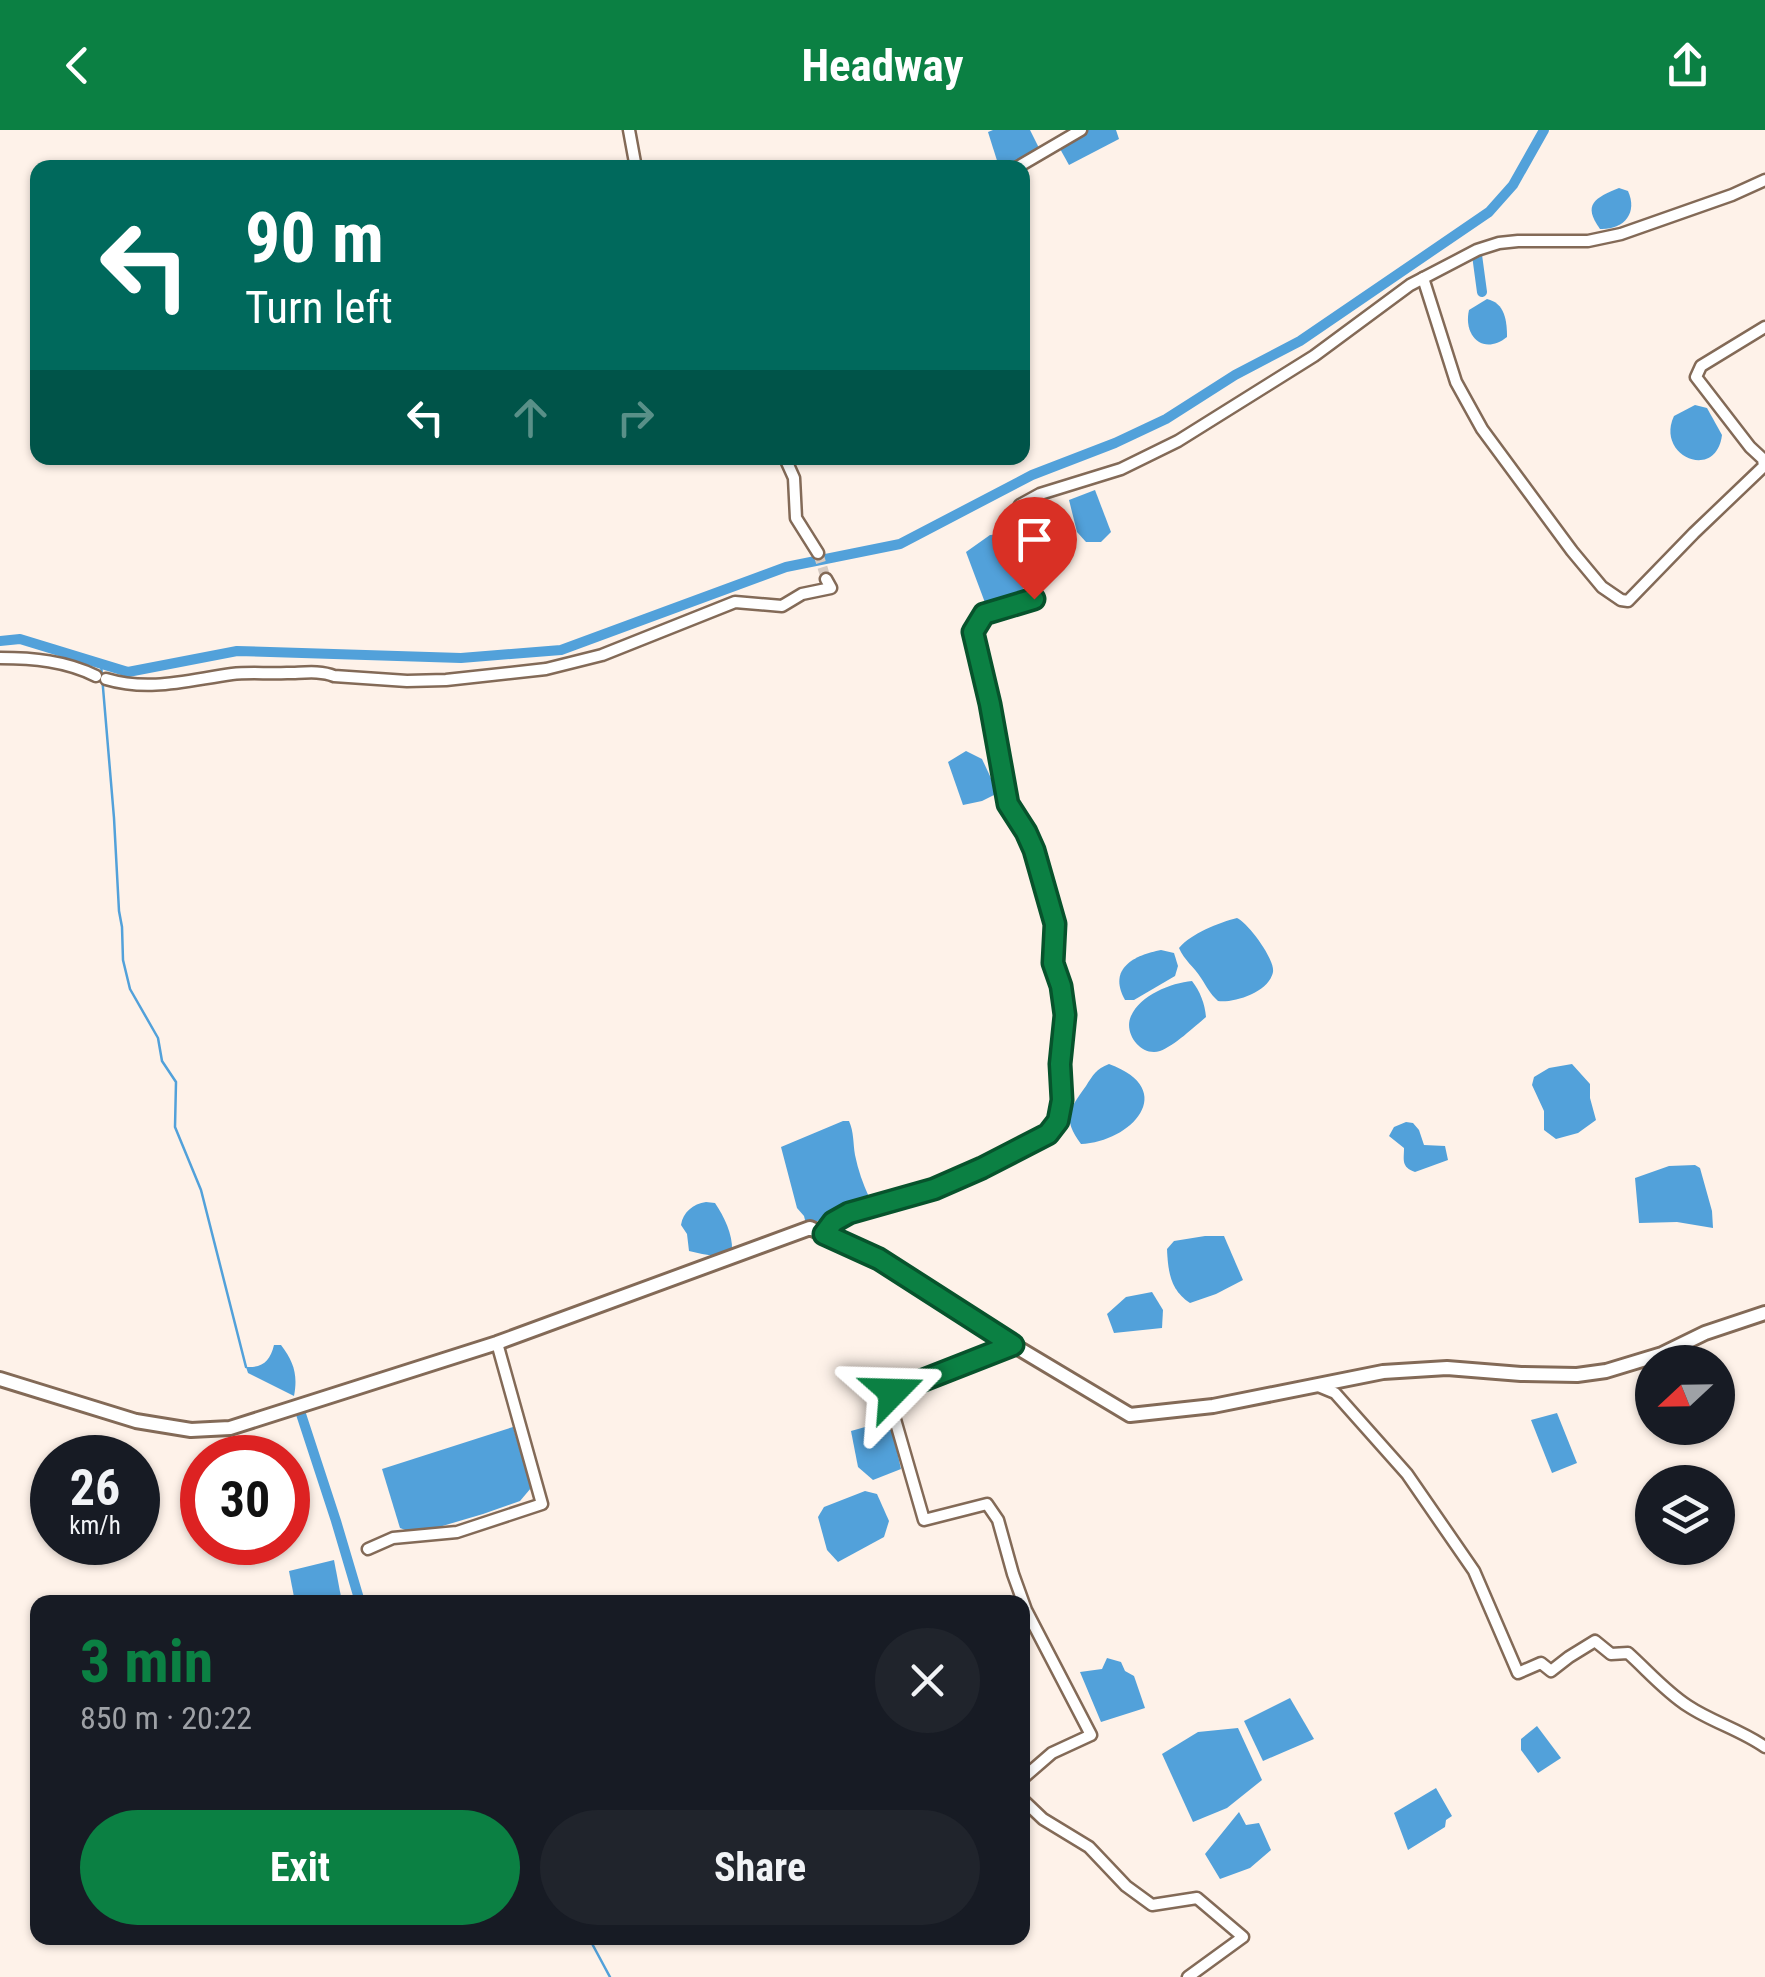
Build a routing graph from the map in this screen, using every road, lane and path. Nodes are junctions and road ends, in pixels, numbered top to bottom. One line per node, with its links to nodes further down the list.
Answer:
1 (629, 130): 3 (street)
2 (1081, 130): 4 (street)
3 (635, 160)
4 (1030, 160)
5 (1765, 180): 6 (street)
6 (1422, 278): 7 (street); 12 (street)
7 (1765, 327)
8 (788, 465): 9 (street)
9 (818, 553)
10 (826, 579): 11 (street)
11 (0, 658)
12 (824, 1234): 14 (street); 15 (street)
13 (1765, 1313): 17 (street)
14 (498, 1343): 16 (street); 18 (street)
15 (1013, 1345): 17 (street); 19 (street)
16 (0, 1379)
17 (1318, 1386): 21 (street)
18 (368, 1549)
19 (1021, 1595)
20 (1030, 1618): 22 (street)
21 (1765, 1747)
22 (1030, 1772)
23 (1030, 1807): 24 (street)
24 (1188, 1977)

